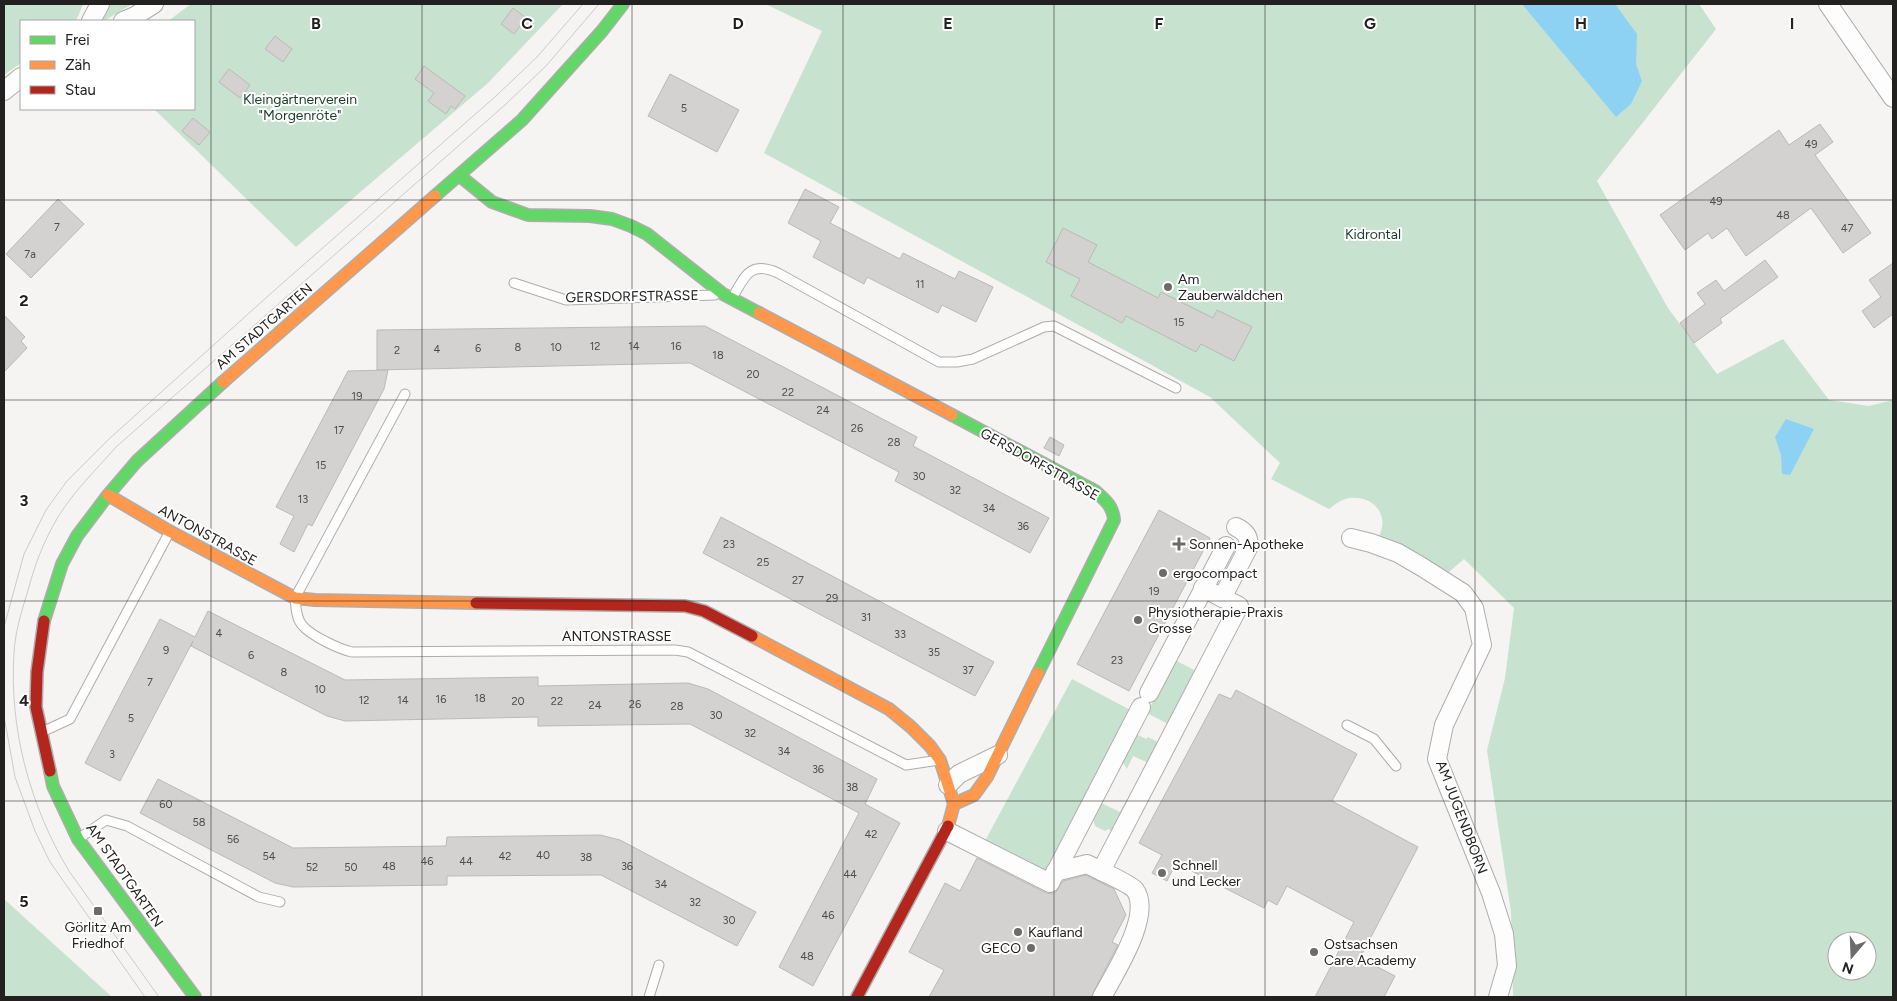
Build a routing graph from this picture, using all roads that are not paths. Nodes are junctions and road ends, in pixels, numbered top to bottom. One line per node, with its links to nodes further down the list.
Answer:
1 (100, 4): 5 (street)
2 (154, 4): 6 (street)
3 (623, 4): 10 (street, AM STADTGARTEN)
4 (1828, 4): 9 (street)
5 (92, 20)
6 (126, 20)
7 (20, 78): 8 (street)
8 (4, 91)
9 (1893, 98)
10 (460, 176): 12 (street, GERSDORFSTRASSE); 15 (street, AM STADTGARTEN)
11 (514, 283): 12 (lane, GERSDORFSTRASSE)
12 (727, 296): 13 (lane); 25 (street, GERSDORFSTRASSE)
13 (1176, 388)
14 (405, 394): 21 (lane)
15 (108, 495): 17 (street, ANTONSTRASSE); 24 (street, AM STADTGARTEN)
16 (1236, 527): 22 (street)
17 (169, 531): 21 (street, ANTONSTRASSE); 24 (lane)
18 (1351, 538): 40 (street, AM JUGENDBORN)
19 (1226, 546): 20 (street)
20 (1203, 588): 22 (street); 33 (street)
21 (295, 598): 26 (street, ANTONSTRASSE); 26 (lane, ANTONSTRASSE)
22 (1222, 598): 32 (street)
23 (1347, 725): 27 (lane)
24 (42, 732): 31 (street, AM STADTGARTEN)
25 (998, 755): 28 (street); 29 (street, GERSDORFSTRASSE)
26 (940, 760): 28 (street, ANTONSTRASSE)
27 (1396, 766)
28 (948, 785): 29 (street, ANTONSTRASSE)
29 (954, 804): 30 (street)
30 (948, 831): 33 (street); 38 (street)
31 (78, 839): 34 (lane); 36 (street, AM STADTGARTEN)
32 (1102, 871): 33 (street); 39 (street)
33 (1055, 872)
34 (280, 902)
35 (659, 965): 37 (lane)
36 (195, 997)
37 (649, 997)
38 (857, 997)
39 (1102, 997)
40 (1498, 997)

